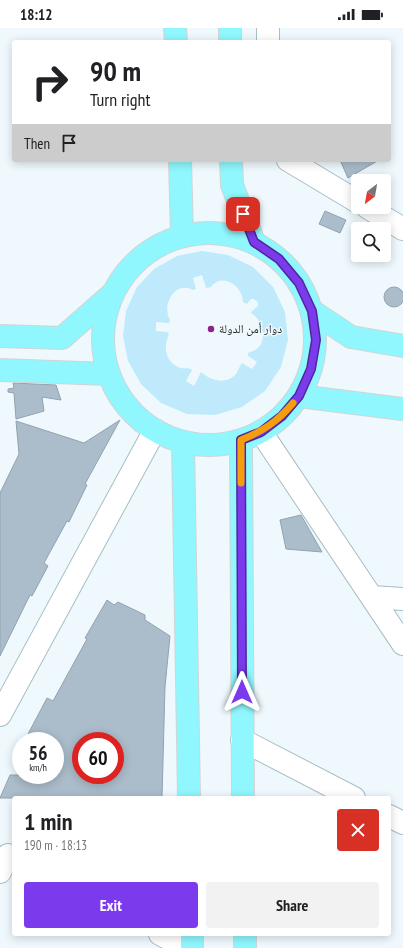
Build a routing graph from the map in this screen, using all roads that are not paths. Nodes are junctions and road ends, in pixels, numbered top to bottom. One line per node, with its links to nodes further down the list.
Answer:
1 (175, 28): 4 (main road)
2 (230, 28): 5 (main road)
3 (268, 28): 6 (street)
4 (176, 40)
5 (230, 40)
6 (268, 40)
7 (180, 162): 13 (main road)
8 (231, 162): 14 (main road)
9 (291, 162): 10 (street)
10 (351, 198)
11 (379, 214): 12 (street)
12 (403, 228)
13 (182, 236): 14 (main road); 15 (main road)
14 (254, 242): 16 (main road)
15 (112, 294): 17 (main road); 20 (main road)
16 (312, 311): 18 (main road); 21 (main road)
17 (0, 336)
18 (403, 346)
19 (0, 370): 20 (main road)
20 (108, 374): 23 (main road)
21 (299, 396): 22 (main road); 24 (main road)
22 (403, 409)
23 (155, 430): 26 (main road); 30 (street)
24 (261, 432): 25 (main road); 27 (street)
25 (241, 440): 26 (main road); 31 (main road)
26 (183, 442): 32 (main road)
27 (372, 597): 28 (street); 29 (street)
28 (403, 599)
29 (403, 644)
30 (0, 715)
31 (242, 740): 33 (main road); 34 (street)
32 (189, 796)
33 (243, 796)
34 (350, 796)
35 (391, 817): 36 (street)
36 (403, 823)
37 (164, 936): 40 (street)
38 (192, 936): 41 (main road)
39 (245, 936): 42 (main road)
40 (186, 948)
41 (192, 948)
42 (245, 948)

